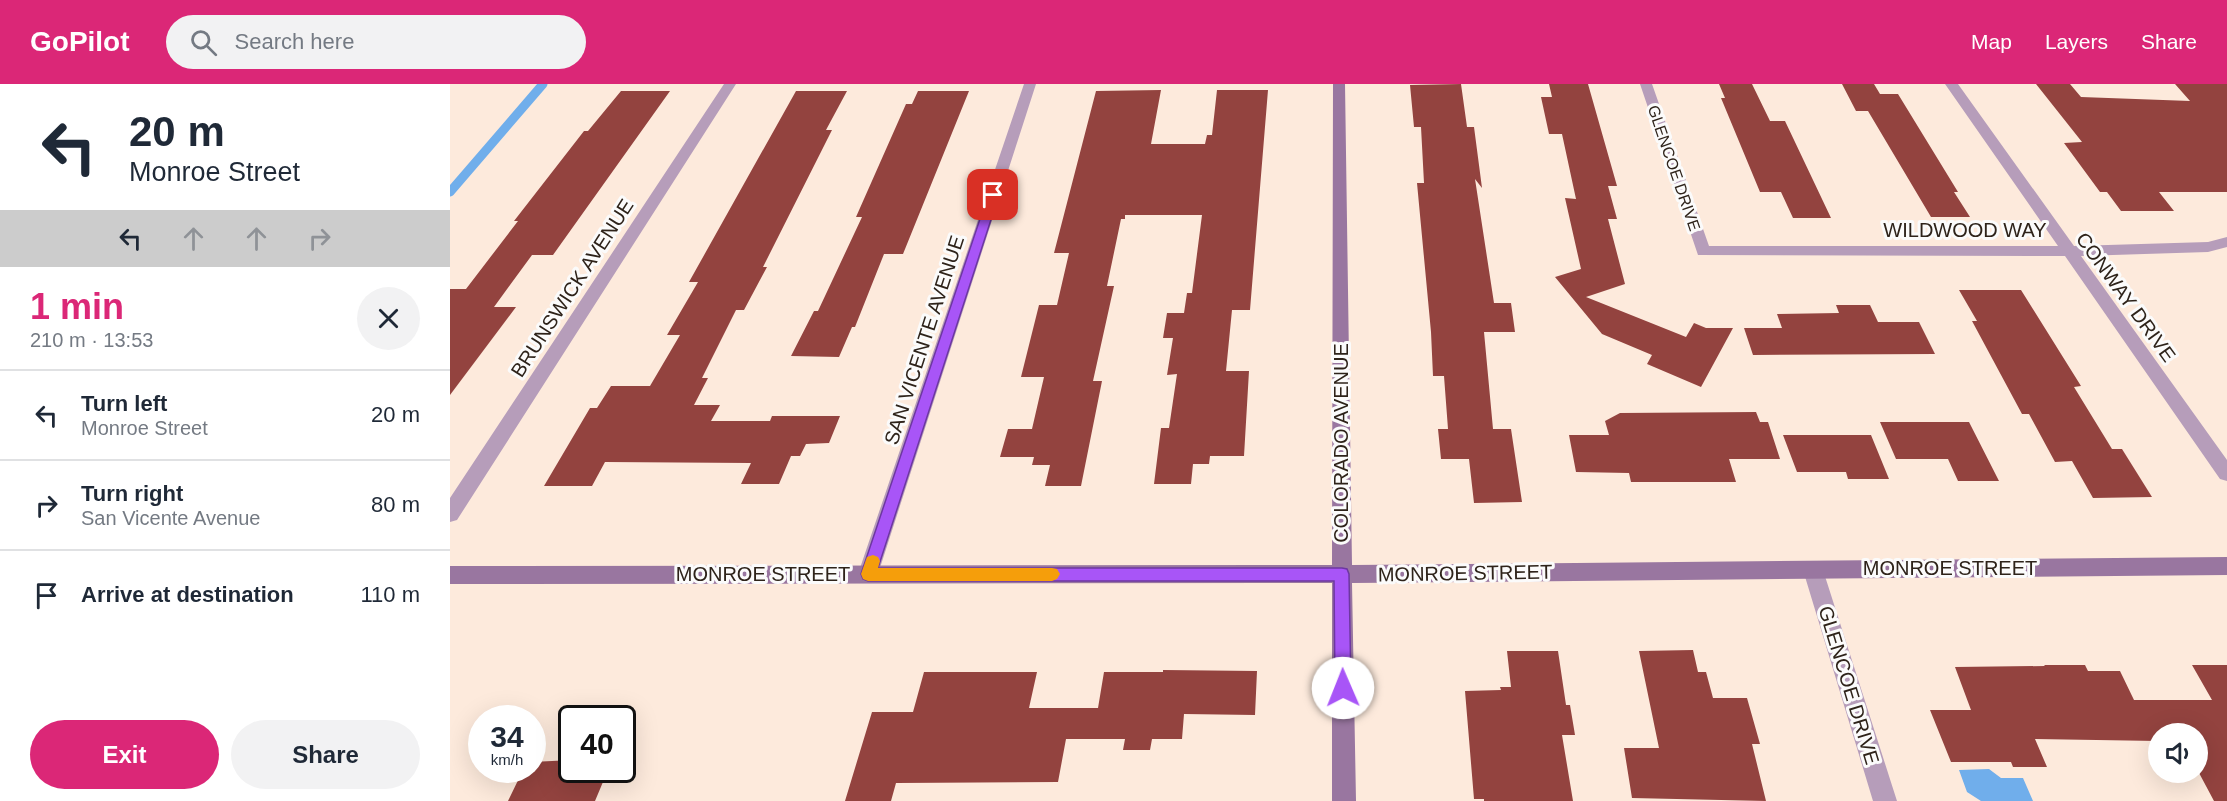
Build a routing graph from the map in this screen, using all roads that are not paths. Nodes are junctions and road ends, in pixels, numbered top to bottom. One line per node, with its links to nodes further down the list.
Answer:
1 (730, 84): 10 (street, BRUNSWICK AVENUE)
2 (1030, 84): 13 (street, SAN VICENTE AVENUE)
3 (1339, 84): 14 (street, COLORADO AVENUE)
4 (1646, 84): 8 (street, GLENCOE DRIVE)
5 (1951, 84): 7 (street, CONWAY DRIVE)
6 (2227, 242): 7 (street, WILDWOOD WAY)
7 (2067, 250): 8 (street, WILDWOOD WAY); 9 (street, CONWAY DRIVE)
8 (1703, 251)
9 (2227, 474)
10 (450, 514)
11 (2227, 566): 12 (street, MONROE STREET)
12 (1813, 570): 14 (street, MONROE STREET); 17 (street, GLENCOE DRIVE)
13 (868, 574): 14 (street, MONROE STREET); 15 (street, MONROE STREET)
14 (1342, 574): 16 (street, COLORADO AVENUE)
15 (450, 575)
16 (1344, 801)
17 (1886, 801)

